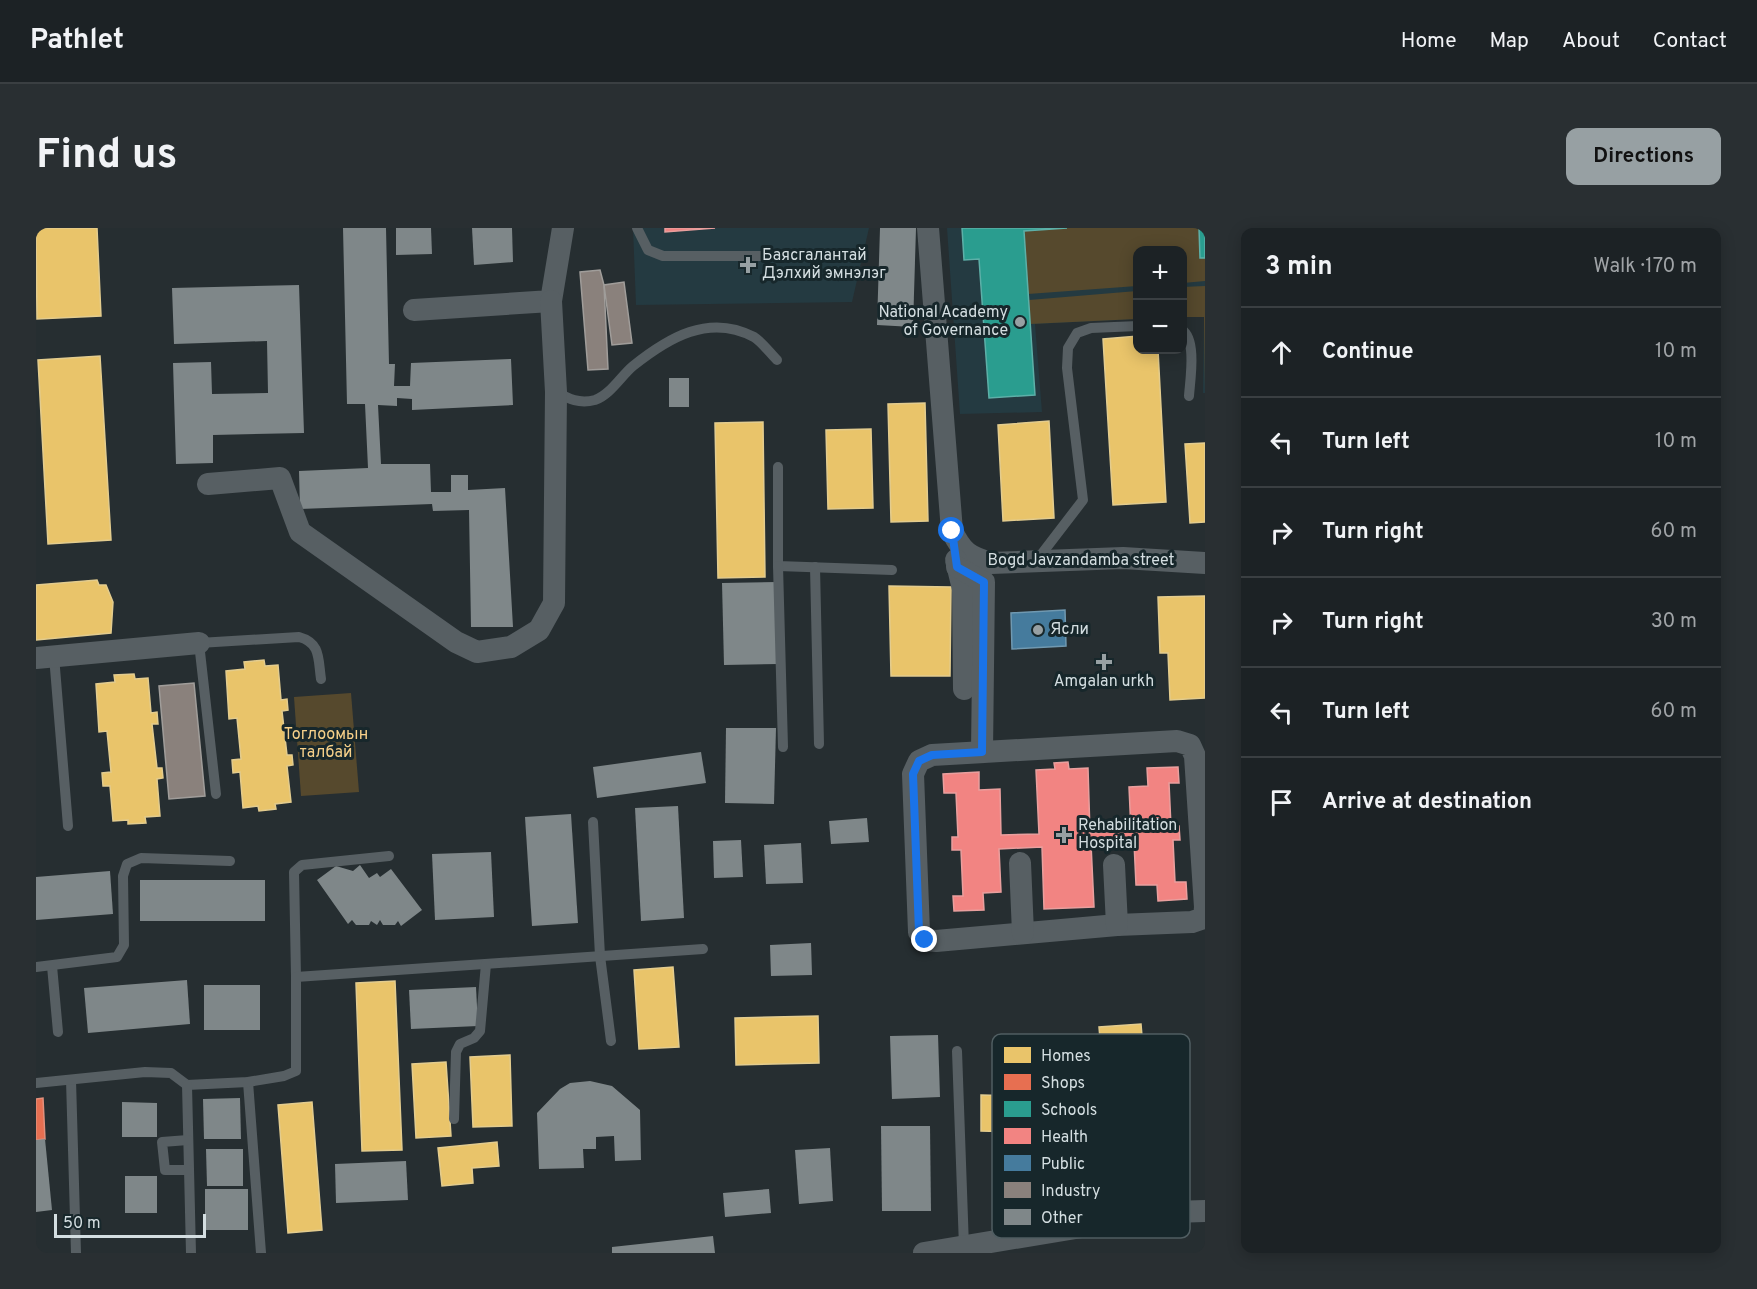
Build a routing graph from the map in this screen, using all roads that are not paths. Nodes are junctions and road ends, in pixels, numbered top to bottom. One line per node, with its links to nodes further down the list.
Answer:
1 (563, 228): 5 (street)
2 (637, 228): 4 (lane)
3 (928, 228): 14 (street)
4 (792, 256)
5 (551, 301): 6 (street); 10 (street)
6 (414, 310)
7 (1133, 326): 15 (lane)
8 (1187, 333): 11 (lane)
9 (777, 360): 10 (lane)
10 (556, 392): 13 (street)
11 (1189, 396)
12 (778, 467): 17 (lane)
13 (208, 484)
14 (952, 531): 15 (street, Bogd Javzandamba street); 19 (street)
15 (1037, 560): 16 (street, Bogd Javzandamba street)
16 (1205, 563)
17 (778, 566): 18 (lane); 26 (lane)
18 (815, 567): 20 (lane); 25 (lane)
19 (957, 567): 24 (street); 27 (street)
20 (892, 570)
21 (199, 643): 22 (street); 23 (lane); 28 (lane)
22 (45, 657): 30 (lane)
23 (321, 679)
24 (964, 689)
25 (819, 744)
26 (783, 747)
27 (982, 752): 35 (street); 36 (street)
28 (216, 794)
29 (593, 822): 38 (lane)
30 (69, 826)
31 (389, 856): 42 (lane)
32 (230, 861): 40 (lane)
33 (1020, 863): 36 (street)
34 (1114, 865): 35 (street)
35 (1117, 925): 36 (street)
36 (1023, 933)
37 (703, 949): 38 (lane)
38 (600, 956): 39 (lane); 44 (lane)
39 (486, 964): 42 (lane); 50 (lane)
40 (52, 966): 41 (lane); 43 (lane)
41 (36, 967)
42 (296, 977): 48 (lane)
43 (58, 1032)
44 (611, 1041)
45 (957, 1051): 56 (lane)
46 (71, 1080): 47 (lane); 49 (lane); 57 (lane)
47 (36, 1083)
48 (248, 1083): 49 (lane); 59 (lane)
49 (187, 1085): 51 (lane)
50 (454, 1119)
51 (188, 1140): 52 (lane); 52 (lane)
52 (189, 1170): 58 (lane)
53 (1190, 1211): 54 (street)
54 (1205, 1211)
55 (1019, 1238): 56 (street)
56 (964, 1247): 60 (street)
57 (76, 1253)
58 (191, 1253)
59 (261, 1253)
60 (924, 1253)

